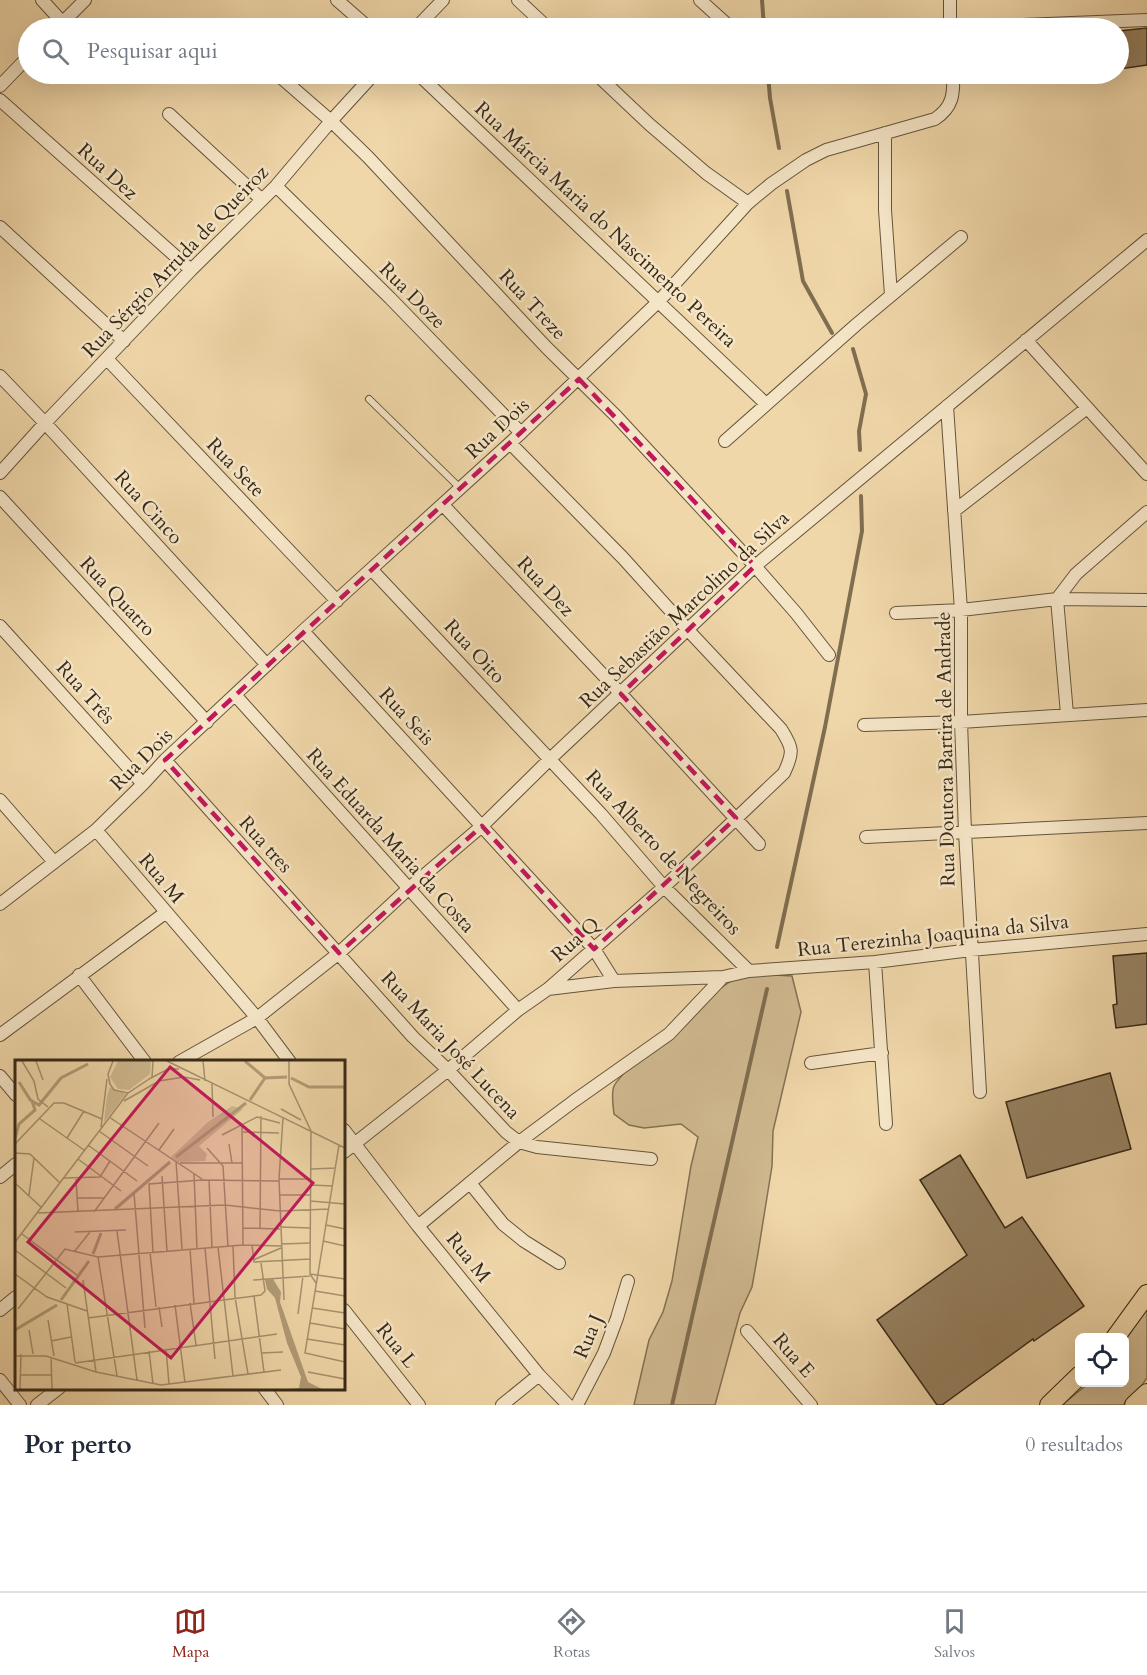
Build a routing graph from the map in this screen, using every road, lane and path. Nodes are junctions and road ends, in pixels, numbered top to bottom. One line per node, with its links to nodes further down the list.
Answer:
1 (42, 0): 8 (street)
2 (85, 0): 9 (street)
3 (337, 0): 10 (street)
4 (443, 0): 11 (street)
5 (518, 0): 12 (street)
6 (700, 0): 13 (street)
7 (950, 0): 14 (street)
8 (54, 18)
9 (68, 18)
10 (358, 18)
11 (426, 18)
12 (537, 18)
13 (719, 18)
14 (950, 18)
15 (1147, 20): 16 (street)
16 (1129, 21)
17 (18, 67): 23 (street)
18 (288, 84): 26 (street, Rua Treze)
19 (365, 84): 26 (street, Rua Sérgio Arruda de Queiroz)
20 (429, 84): 36 (street, Rua Márcia Maria do Nascimento Pereira)
21 (607, 84): 30 (street)
22 (954, 84): 27 (street, Rua Dois)
23 (0, 86)
24 (0, 100): 34 (street, Rua Dez)
25 (169, 114): 29 (street)
26 (331, 121): 28 (street, Rua Sérgio Arruda de Queiroz); 41 (street, Rua Treze)
27 (885, 133): 30 (street, Rua Dois); 35 (street)
28 (276, 186): 29 (street, Rua Sérgio Arruda de Queiroz); 47 (street, Rua Doze)
29 (262, 200): 34 (street, Rua Sérgio Arruda de Queiroz)
30 (748, 203): 36 (street, Rua Dois)
31 (0, 227): 38 (street)
32 (961, 237): 35 (street)
33 (1147, 240): 37 (street, Rua Sebastião Marcolino da Silva)
34 (191, 270): 38 (street, Rua Sérgio Arruda de Queiroz)
35 (891, 295): 43 (street)
36 (659, 301): 41 (street, Rua Dois); 43 (street, Rua Márcia Maria do Nascimento Pereira)
37 (1026, 340): 44 (street, Rua Sebastião Marcolino da Silva); 45 (street)
38 (124, 341): 39 (street, Rua Sérgio Arruda de Queiroz)
39 (107, 359): 46 (street, Rua Sérgio Arruda de Queiroz); 61 (street, Rua Sete)
40 (0, 376): 46 (street, Rua Cinco)
41 (579, 378): 47 (street, Rua Dois); 57 (street, Rua Treze)
42 (369, 399): 52 (lane)
43 (766, 404): 48 (street)
44 (947, 406): 55 (street, Rua Doutora Bartira de Andrade); 57 (street, Rua Sebastião Marcolino da Silva)
45 (1087, 408): 51 (street); 55 (street)
46 (45, 423): 50 (street, Rua Sérgio Arruda de Queiroz); 68 (street, Rua Cinco)
47 (521, 433): 49 (street, Rua Dois)
48 (724, 441)
49 (510, 443): 52 (street, Rua Dois); 65 (street)
50 (0, 473)
51 (1147, 474)
52 (461, 489): 54 (street, Rua Dois)
53 (0, 497): 73 (street, Rua Quatro)
54 (443, 505): 58 (street, Rua Dois); 69 (street, Rua Dez)
55 (954, 511): 62 (street, Rua Doutora Bartira de Andrade)
56 (1147, 512): 59 (street)
57 (755, 566): 65 (street, Rua Sebastião Marcolino da Silva); 67 (street, Rua Treze)
58 (372, 570): 61 (street, Rua Dois); 76 (street, Rua Oito)
59 (1057, 599): 60 (street); 62 (street); 72 (street)
60 (1147, 600)
61 (338, 601): 66 (street, Rua Dois)
62 (961, 610): 63 (street); 74 (street, Rua Doutora Bartira de Andrade)
63 (896, 613)
64 (0, 626): 78 (street, Rua Três)
65 (687, 629): 69 (street, Rua Sebastião Marcolino da Silva); 80 (street, Rua Q)
66 (303, 631): 68 (street, Rua Dois); 82 (street, Rua Seis)
67 (829, 655)
68 (267, 665): 70 (street, Rua Dois)
69 (621, 694): 76 (street, Rua Sebastião Marcolino da Silva); 80 (street, Rua Dez)
70 (236, 696): 73 (street, Rua Dois); 89 (street, Rua Eduarda Maria da Costa)
71 (1147, 710): 72 (street)
72 (1067, 714): 74 (street)
73 (207, 722): 77 (street, Rua Dois)
74 (962, 722): 75 (street); 84 (street, Rua Doutora Bartira de Andrade)
75 (864, 725)
76 (550, 759): 82 (street, Rua Sebastião Marcolino da Silva); 88 (street, Rua Alberto de Negreiros)
77 (165, 760): 78 (street, Rua Dois); 95 (street, Rua tres)
78 (143, 784): 83 (street, Rua Dois)
79 (0, 800): 87 (street)
80 (736, 818): 86 (street, Rua Dez); 88 (street, Rua Q)
81 (1147, 823): 84 (street)
82 (482, 826): 89 (street, Rua Sebastião Marcolino da Silva); 93 (street, Rua Seis)
83 (96, 830): 87 (street, Rua Dois); 91 (street, Rua M)
84 (965, 832): 85 (street); 94 (street, Rua Doutora Bartira de Andrade)
85 (866, 837)
86 (759, 844)
87 (54, 862): 90 (street, Rua Dois)
88 (664, 887): 93 (street, Rua Q); 97 (street, Rua Alberto de Negreiros)
89 (408, 889): 95 (street, Rua Sebastião Marcolino da Silva); 102 (street, Rua Eduarda Maria da Costa)
90 (0, 904)
91 (165, 913): 98 (street); 103 (street, Rua M)
92 (1147, 934): 94 (street, Rua Terezinha Joaquina da Silva)
93 (594, 949): 100 (street, Rua Seis); 101 (street, Rua Q)
94 (971, 950): 96 (street, Rua Terezinha Joaquina da Silva); 112 (street, Rua Doutora Bartira de Andrade)
95 (339, 953): 103 (street, Rua Sebastião Marcolino da Silva); 110 (street, Rua Maria José Lucena)
96 (875, 962): 97 (street, Rua Terezinha Joaquina da Silva); 105 (street)
97 (750, 971): 99 (street, Rua Terezinha Joaquina da Silva)
98 (79, 975): 104 (street); 106 (street)
99 (723, 977): 100 (street, Rua Terezinha Joaquina da Silva); 116 (street)
100 (614, 981): 101 (street, Rua Terezinha Joaquina da Silva)
101 (548, 989): 102 (street, Rua Q)
102 (518, 1010): 110 (street, Rua Q)
103 (257, 1018): 107 (street, Rua Sebastião Marcolino da Silva); 108 (street, Rua M)
104 (0, 1035)
105 (882, 1053): 109 (street); 114 (street)
106 (143, 1060)
107 (182, 1060)
108 (288, 1060)
109 (812, 1063)
110 (448, 1070): 116 (street, Rua Maria José Lucena); 117 (street, Rua Q)
111 (0, 1076): 113 (street)
112 (980, 1092)
113 (15, 1094)
114 (886, 1124)
115 (345, 1131): 117 (street, Rua M)
116 (519, 1142): 119 (street, Rua Maria José Lucena); 122 (street)
117 (354, 1144): 118 (street, Rua Q); 123 (street, Rua M)
118 (345, 1151)
119 (651, 1159)
120 (15, 1165): 121 (street)
121 (0, 1177)
122 (470, 1183): 123 (street); 124 (street)
123 (418, 1226): 132 (street, Rua M)
124 (559, 1263)
125 (628, 1281): 144 (street, Rua J)
126 (1147, 1294): 131 (main road)
127 (15, 1298): 128 (street)
128 (0, 1310)
129 (345, 1311): 141 (street, Rua L)
130 (747, 1331): 145 (street, Rua E)
131 (1119, 1333)
132 (540, 1375): 142 (street); 143 (street, Rua M)
133 (1075, 1380): 146 (main road)
134 (2, 1385): 138 (street)
135 (58, 1390): 139 (street)
136 (265, 1390): 140 (street)
137 (1147, 1393): 147 (main road)
138 (20, 1405)
139 (37, 1405)
140 (277, 1405)
141 (419, 1405)
142 (502, 1405)
143 (568, 1405)
144 (577, 1405)
145 (812, 1405)
146 (1049, 1405)
147 (1134, 1405)

